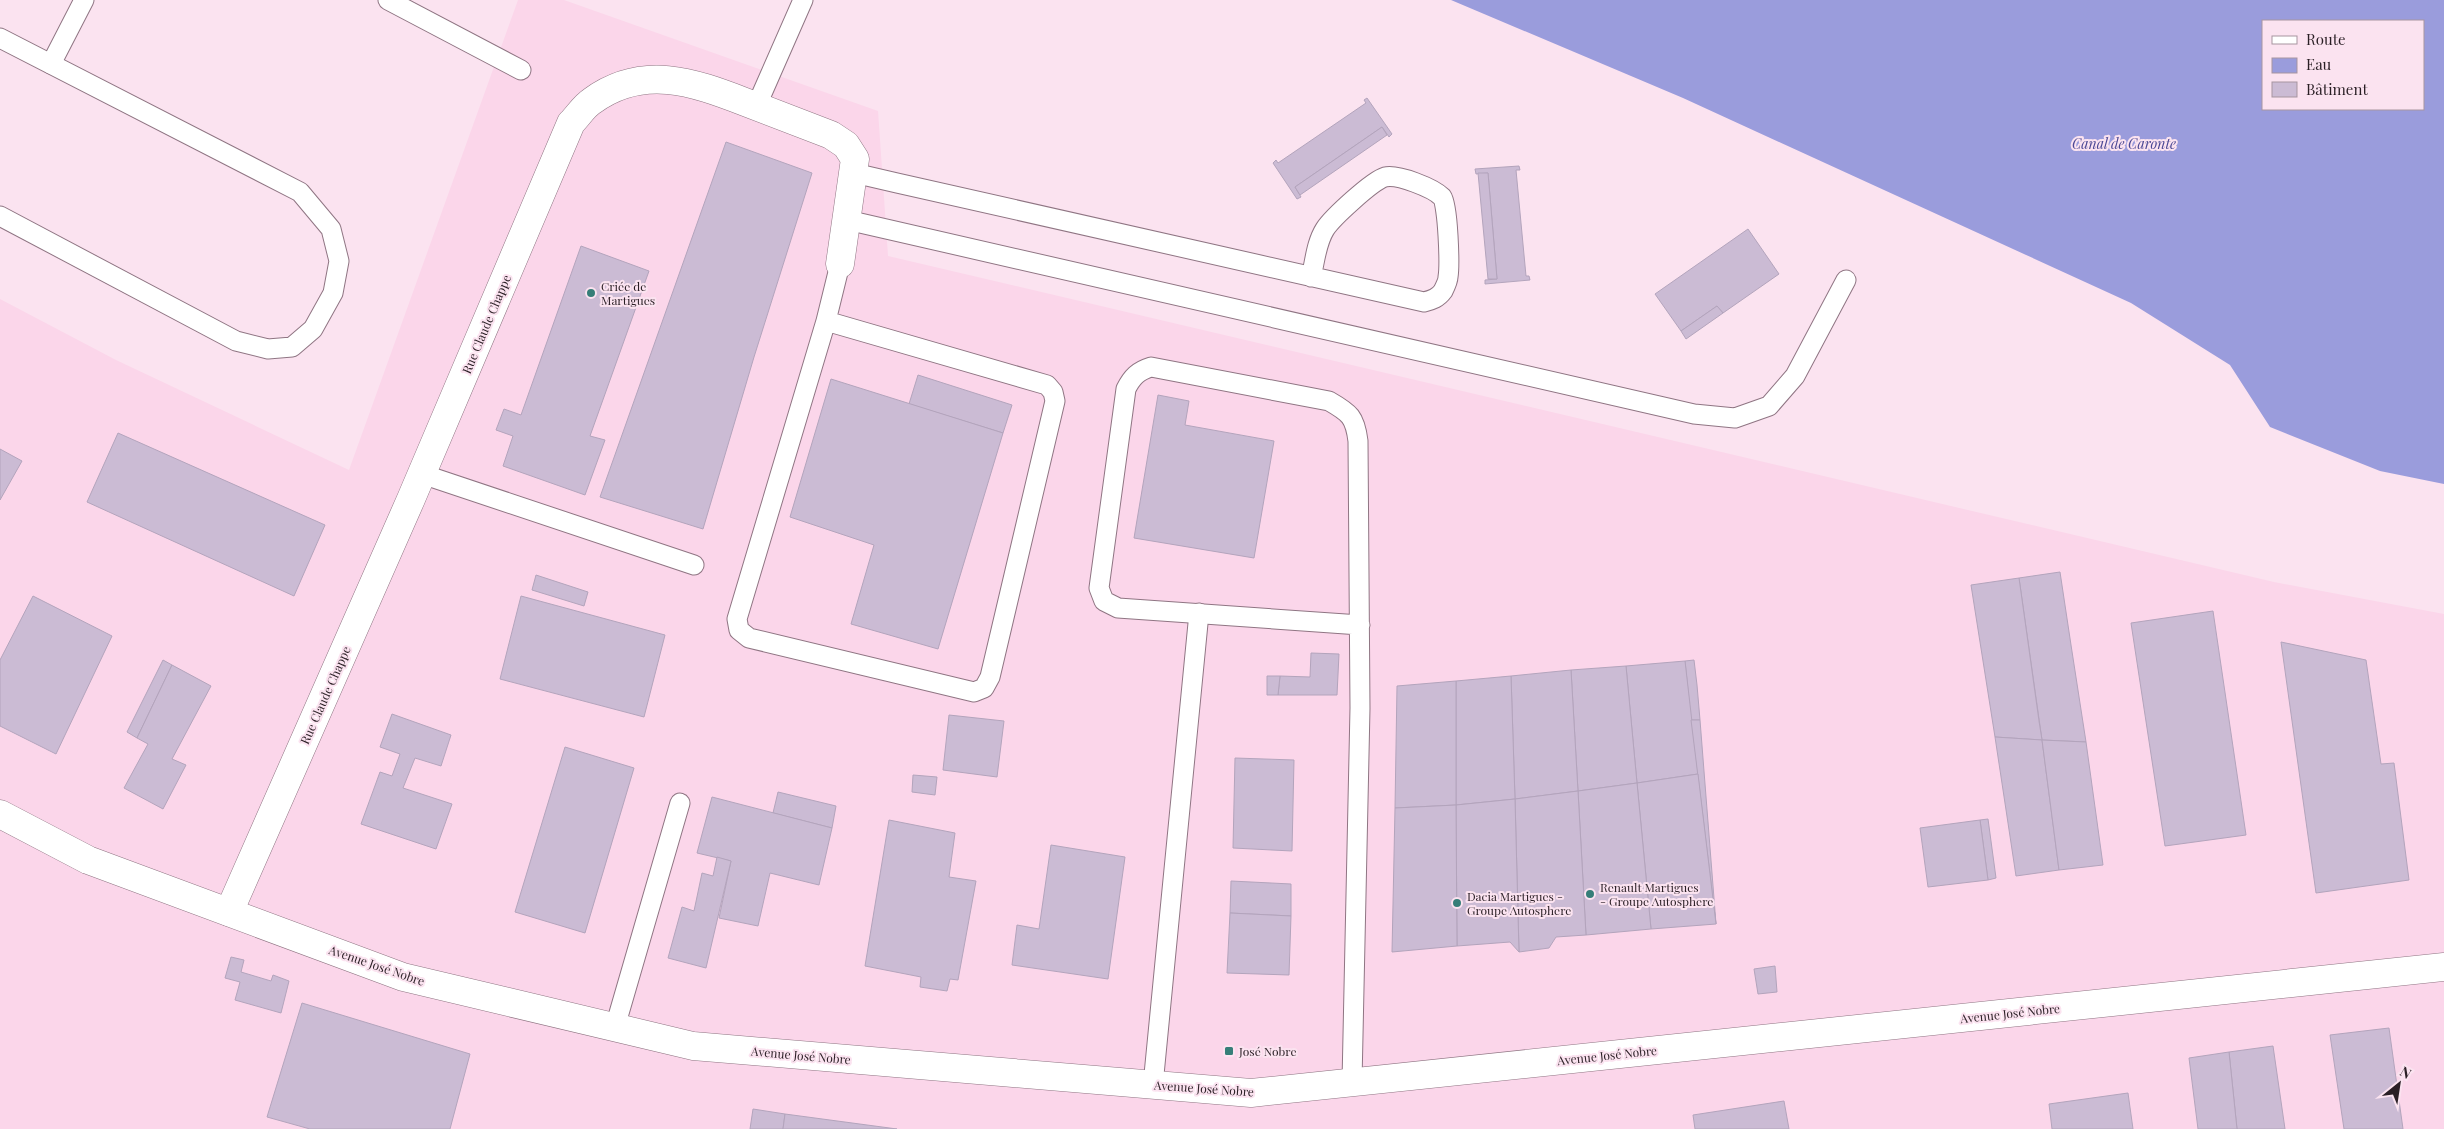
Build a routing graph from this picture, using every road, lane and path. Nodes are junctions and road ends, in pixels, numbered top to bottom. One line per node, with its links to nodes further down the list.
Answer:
1 (84, 0): 5 (lane)
2 (388, 0): 6 (lane)
3 (803, 0): 7 (lane)
4 (0, 38): 5 (lane)
5 (51, 64): 9 (lane)
6 (521, 70)
7 (756, 106): 8 (street, Rue Claude Chappe); 15 (street, Rue Claude Chappe)
8 (854, 173): 10 (street, Rue Claude Chappe); 12 (lane)
9 (0, 216)
10 (847, 220): 11 (street, Rue Claude Chappe); 13 (lane)
11 (840, 264): 14 (lane)
12 (1311, 277): 12 (lane)
13 (1846, 280)
14 (826, 321): 14 (lane)
15 (422, 474): 16 (lane); 21 (street, Rue Claude Chappe)
16 (694, 565)
17 (1199, 613): 18 (lane); 18 (lane); 25 (lane)
18 (1360, 624): 24 (lane)
19 (680, 803): 23 (lane)
20 (0, 814): 21 (street, Avenue José Nobre)
21 (228, 912): 23 (street, Avenue José Nobre)
22 (2444, 967): 24 (street, Avenue José Nobre)
23 (615, 1027): 25 (street, Avenue José Nobre)
24 (1352, 1082): 25 (street, Avenue José Nobre)
25 (1154, 1085)

